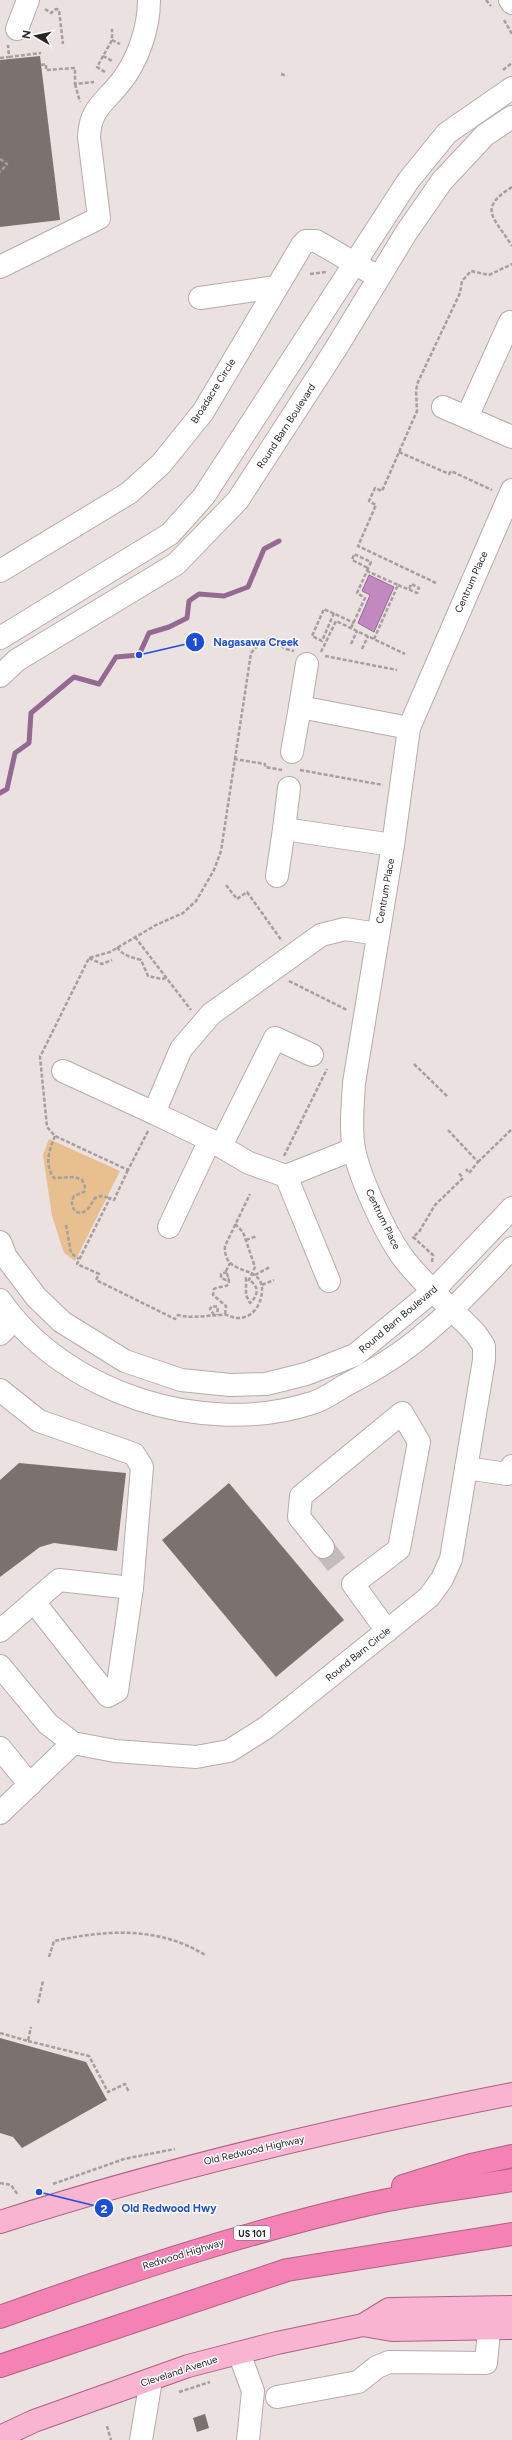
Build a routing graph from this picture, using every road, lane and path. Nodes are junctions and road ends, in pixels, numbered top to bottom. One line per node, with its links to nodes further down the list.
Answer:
1 (149, 0): 23 (street)
2 (510, 0): 4 (street)
3 (35, 3): 6 (street); 7 (path)
4 (512, 3)
5 (112, 28): 13 (path)
6 (17, 29)
7 (64, 44)
8 (41, 53): 9 (path)
9 (9, 57)
10 (41, 65): 14 (path)
11 (281, 74): 12 (path)
12 (287, 76)
13 (105, 78)
14 (91, 82)
15 (512, 88): 21 (street)
16 (512, 117): 26 (street, Round Barn Boulevard)
17 (0, 159): 18 (path)
18 (0, 172)
19 (512, 187): 20 (path)
20 (512, 246)
21 (356, 263): 26 (street, Broadacre Circle); 27 (street, Broadacre Circle); 45 (street)
22 (512, 264): 33 (path)
23 (0, 267)
24 (330, 272): 25 (path)
25 (310, 274)
26 (379, 278): 52 (street, Round Barn Boulevard)
27 (276, 287): 28 (street); 36 (street, Broadacre Circle)
28 (200, 298)
29 (510, 322): 31 (street)
30 (443, 406): 31 (street)
31 (467, 417): 32 (street)
32 (512, 437)
33 (399, 452): 34 (path); 37 (path)
34 (502, 490): 54 (street, Centrum Place)
35 (368, 569): 35 (path); 38 (path); 41 (path)
36 (0, 571)
37 (436, 583)
38 (398, 585): 39 (path); 46 (path)
39 (409, 590)
40 (334, 613): 40 (path); 41 (path)
41 (354, 623): 42 (path)
42 (351, 628): 43 (path); 51 (path)
43 (357, 631): 44 (path); 47 (path)
44 (368, 636): 46 (path); 48 (path)
45 (0, 638)
46 (374, 639): 49 (path)
47 (351, 644)
48 (362, 649)
49 (405, 654)
50 (303, 658): 53 (street); 55 (path)
51 (398, 670)
52 (0, 676)
53 (300, 707): 54 (street); 56 (street)
54 (409, 728): 59 (street, Centrum Place)
55 (234, 759): 56 (path); 63 (path)
56 (290, 771): 57 (path); 58 (street)
57 (384, 785)
58 (284, 829): 59 (street); 60 (street)
59 (393, 845): 62 (street, Centrum Place)
60 (277, 876)
61 (226, 885): 64 (path)
62 (378, 934): 76 (street); 81 (street, Centrum Place)
63 (135, 937): 65 (path); 68 (path)
64 (282, 941)
65 (117, 947): 66 (path); 68 (path)
66 (89, 958): 67 (path); 79 (path)
67 (112, 960)
68 (166, 978): 70 (path)
69 (287, 981): 71 (path)
70 (191, 1011)
71 (349, 1011)
72 (320, 1060): 80 (street); 83 (path)
73 (414, 1064): 75 (path)
74 (63, 1071): 76 (street)
75 (448, 1097)
76 (151, 1121): 80 (street); 85 (path)
77 (512, 1129): 82 (path)
78 (448, 1130): 82 (path)
79 (55, 1136): 85 (path); 88 (path)
80 (215, 1143): 83 (street); 92 (street)
81 (354, 1149): 83 (street); 109 (street, Centrum Place)
82 (478, 1162): 84 (path)
83 (283, 1169): 107 (street)
84 (466, 1169)
85 (128, 1170): 88 (path)
86 (458, 1172): 99 (path)
87 (250, 1194): 90 (path)
88 (110, 1198): 97 (path)
89 (512, 1208): 109 (street, Round Barn Boulevard)
90 (235, 1224): 94 (path); 98 (path)
91 (66, 1225): 97 (path)
92 (169, 1227)
93 (257, 1236): 94 (path)
94 (246, 1240): 102 (path)
95 (0, 1242): 109 (street, Round Barn Boulevard)
96 (512, 1248): 111 (street)
97 (80, 1259): 112 (path)
98 (230, 1263): 101 (path); 102 (path)
99 (434, 1265)
100 (270, 1267): 103 (path)
101 (227, 1272): 104 (path); 104 (path)
102 (252, 1273): 103 (path); 105 (path)
103 (255, 1275): 108 (path)
104 (229, 1278): 112 (path)
105 (249, 1280): 105 (path)
106 (274, 1280): 108 (path)
107 (329, 1281)
108 (262, 1285): 112 (path)
109 (433, 1291): 111 (street, Round Barn Circle)
110 (0, 1300): 113 (street)
111 (453, 1308): 113 (street); 116 (street, Round Barn Circle)
112 (225, 1314)
113 (7, 1327)
114 (0, 1390): 118 (street)
115 (512, 1466): 116 (street)
116 (466, 1468): 121 (street, Round Barn Circle)
117 (323, 1547): 121 (street)
118 (132, 1588): 119 (street); 119 (street)
119 (34, 1602): 120 (street)
120 (0, 1631)
121 (387, 1631): 123 (street, Round Barn Circle)
122 (0, 1666): 123 (street, Round Barn Circle)
123 (73, 1743): 125 (street)
124 (0, 1748): 125 (street)
125 (30, 1785): 126 (street)
126 (0, 1813)
127 (205, 1955): 128 (path)
128 (49, 1958)
129 (43, 1981): 130 (path)
130 (38, 2003)
131 (31, 2027): 133 (path)
132 (0, 2033): 133 (path)
133 (28, 2041): 134 (path)
134 (129, 2092)
135 (512, 2094): 140 (main road, Old Redwood Highway)
136 (512, 2156): 141 (highway)
137 (512, 2180): 141 (highway, Redwood Highway / US 101)
138 (0, 2183): 139 (path)
139 (18, 2195)
140 (0, 2222)
141 (285, 2224): 144 (highway, Redwood Highway / US 101)
142 (512, 2234): 146 (highway)
143 (498, 2314): 145 (main road, Cleveland Avenue); 147 (main road, Cleveland Avenue); 153 (street)
144 (0, 2317)
145 (512, 2328)
146 (105, 2330): 148 (highway); 151 (highway)
147 (239, 2353): 149 (main road, Cleveland Avenue); 158 (street)
148 (0, 2366)
149 (151, 2380): 155 (main road, Cleveland Avenue); 156 (street)
150 (216, 2380): 152 (path)
151 (0, 2382)
152 (174, 2393)
153 (277, 2397)
154 (107, 2426): 157 (path)
155 (0, 2437)
156 (144, 2439)
157 (111, 2440)
158 (248, 2440)

